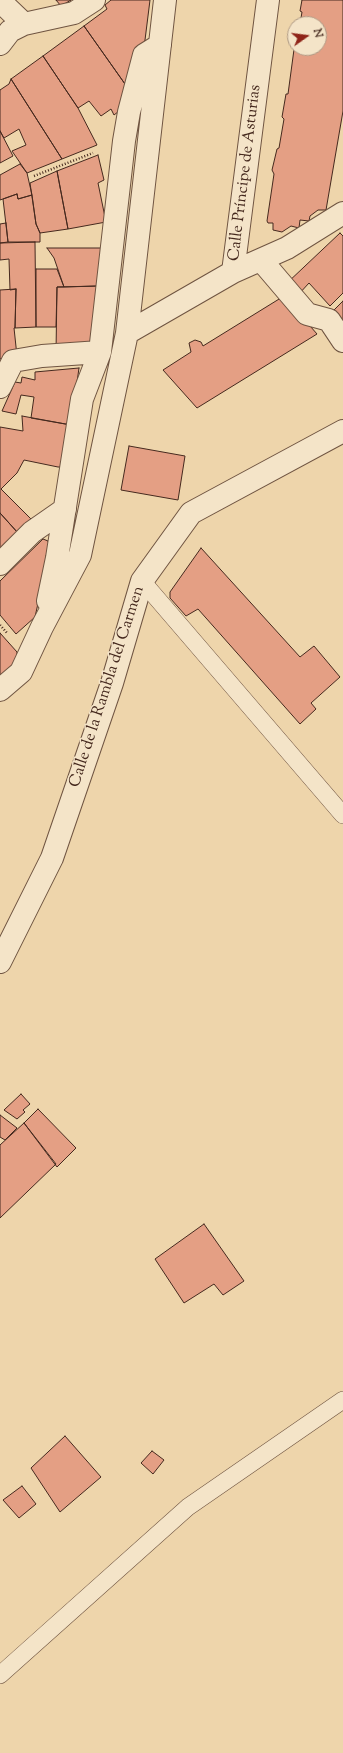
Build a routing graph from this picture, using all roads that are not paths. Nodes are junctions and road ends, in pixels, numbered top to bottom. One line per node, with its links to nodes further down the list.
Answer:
1 (94, 0): 5 (street)
2 (165, 0): 7 (street)
3 (268, 0): 10 (street, Calle Príncipe de Asturias)
4 (0, 1): 5 (street)
5 (24, 24): 6 (street)
6 (0, 44)
7 (160, 45): 11 (street); 13 (street)
8 (343, 213): 9 (street)
9 (261, 260): 10 (street); 12 (street)
10 (234, 272): 11 (street, Calle Príncipe de Asturias)
11 (127, 333): 19 (street)
12 (343, 341)
13 (100, 352): 14 (street); 16 (street)
14 (0, 388)
15 (343, 431): 18 (street, Calle de la Rambla del Carmen)
16 (65, 509): 17 (street); 19 (street)
17 (0, 564)
18 (142, 581): 21 (lane); 22 (street, Calle de la Rambla del Carmen)
19 (42, 627): 20 (street)
20 (0, 690)
21 (343, 815)
22 (0, 962)
23 (343, 1400): 24 (lane)
24 (0, 1675)

